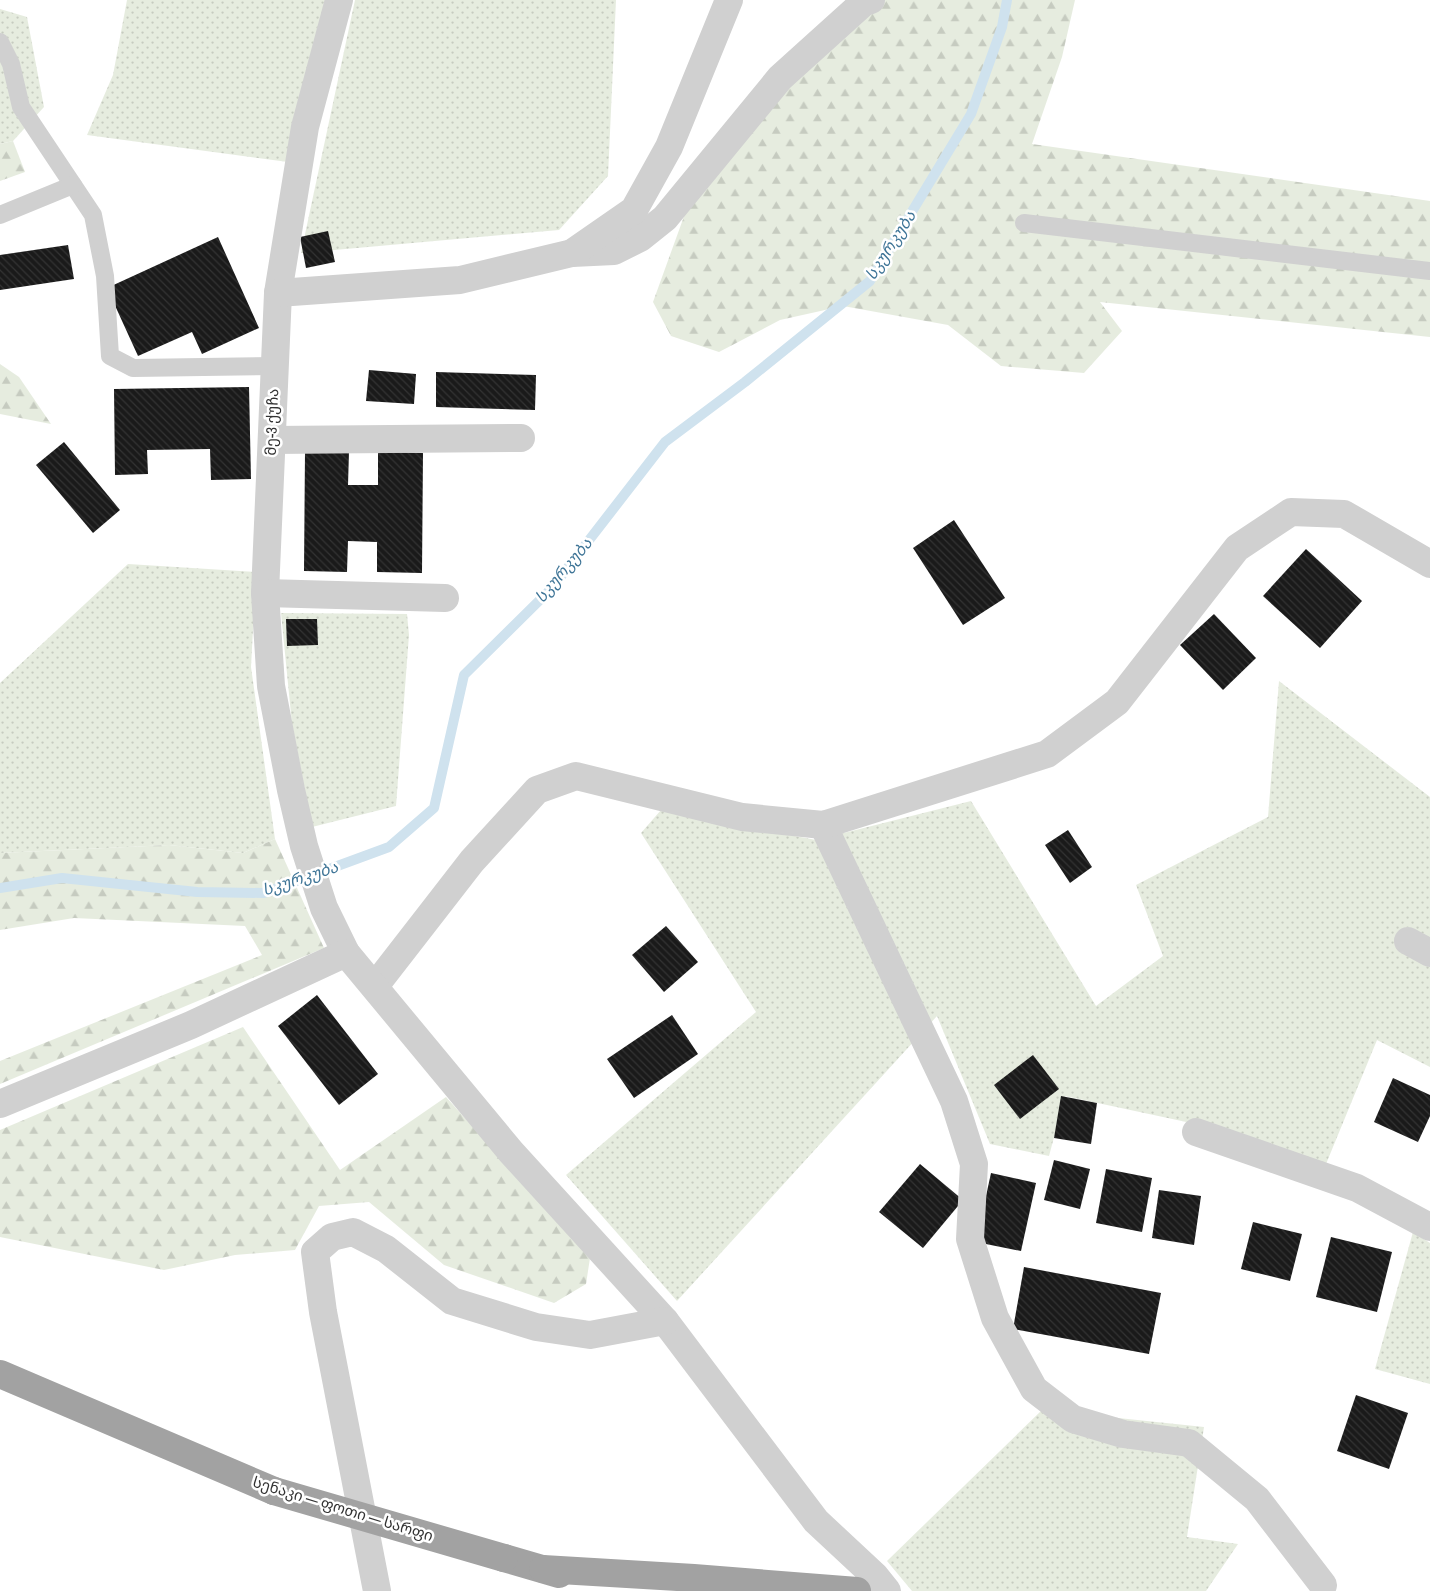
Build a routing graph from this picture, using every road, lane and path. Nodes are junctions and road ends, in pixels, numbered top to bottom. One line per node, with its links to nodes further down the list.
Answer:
1 (339, 0): 10 (street, მე-3 ქუჩა)
2 (729, 0): 8 (street)
3 (871, 0): 8 (street)
4 (0, 42): 5 (lane)
5 (73, 185): 6 (lane); 11 (lane)
6 (0, 215)
7 (1024, 223): 9 (lane)
8 (572, 253): 10 (street)
9 (1430, 271)
10 (278, 293): 11 (street, მე-3 ქუჩა)
11 (275, 366): 13 (street, მე-3 ქუჩა)
12 (522, 438): 13 (street)
13 (272, 440): 15 (street, მე-3 ქუჩა)
14 (1430, 564): 17 (street)
15 (264, 593): 16 (street); 18 (street, მე-3 ქუჩა)
16 (445, 598)
17 (823, 825): 19 (street); 26 (street)
18 (346, 953): 19 (street, მე-3 ქუჩა); 20 (street)
19 (374, 986): 23 (street, მე-3 ქუჩა)
20 (0, 1104)
21 (1196, 1132): 22 (street)
22 (1430, 1228)
23 (665, 1321): 27 (street); 31 (street, მე-3 ქუჩა)
24 (0, 1374): 25 (highway, სენაკი — ფოთი — სარფი, bridge)
25 (543, 1569): 28 (highway); 29 (highway, სენაკი — ფოთი — სარფი); 30 (highway)
26 (1323, 1585)
27 (376, 1591)
28 (582, 1591)
29 (610, 1591)
30 (857, 1591)
31 (888, 1591)

